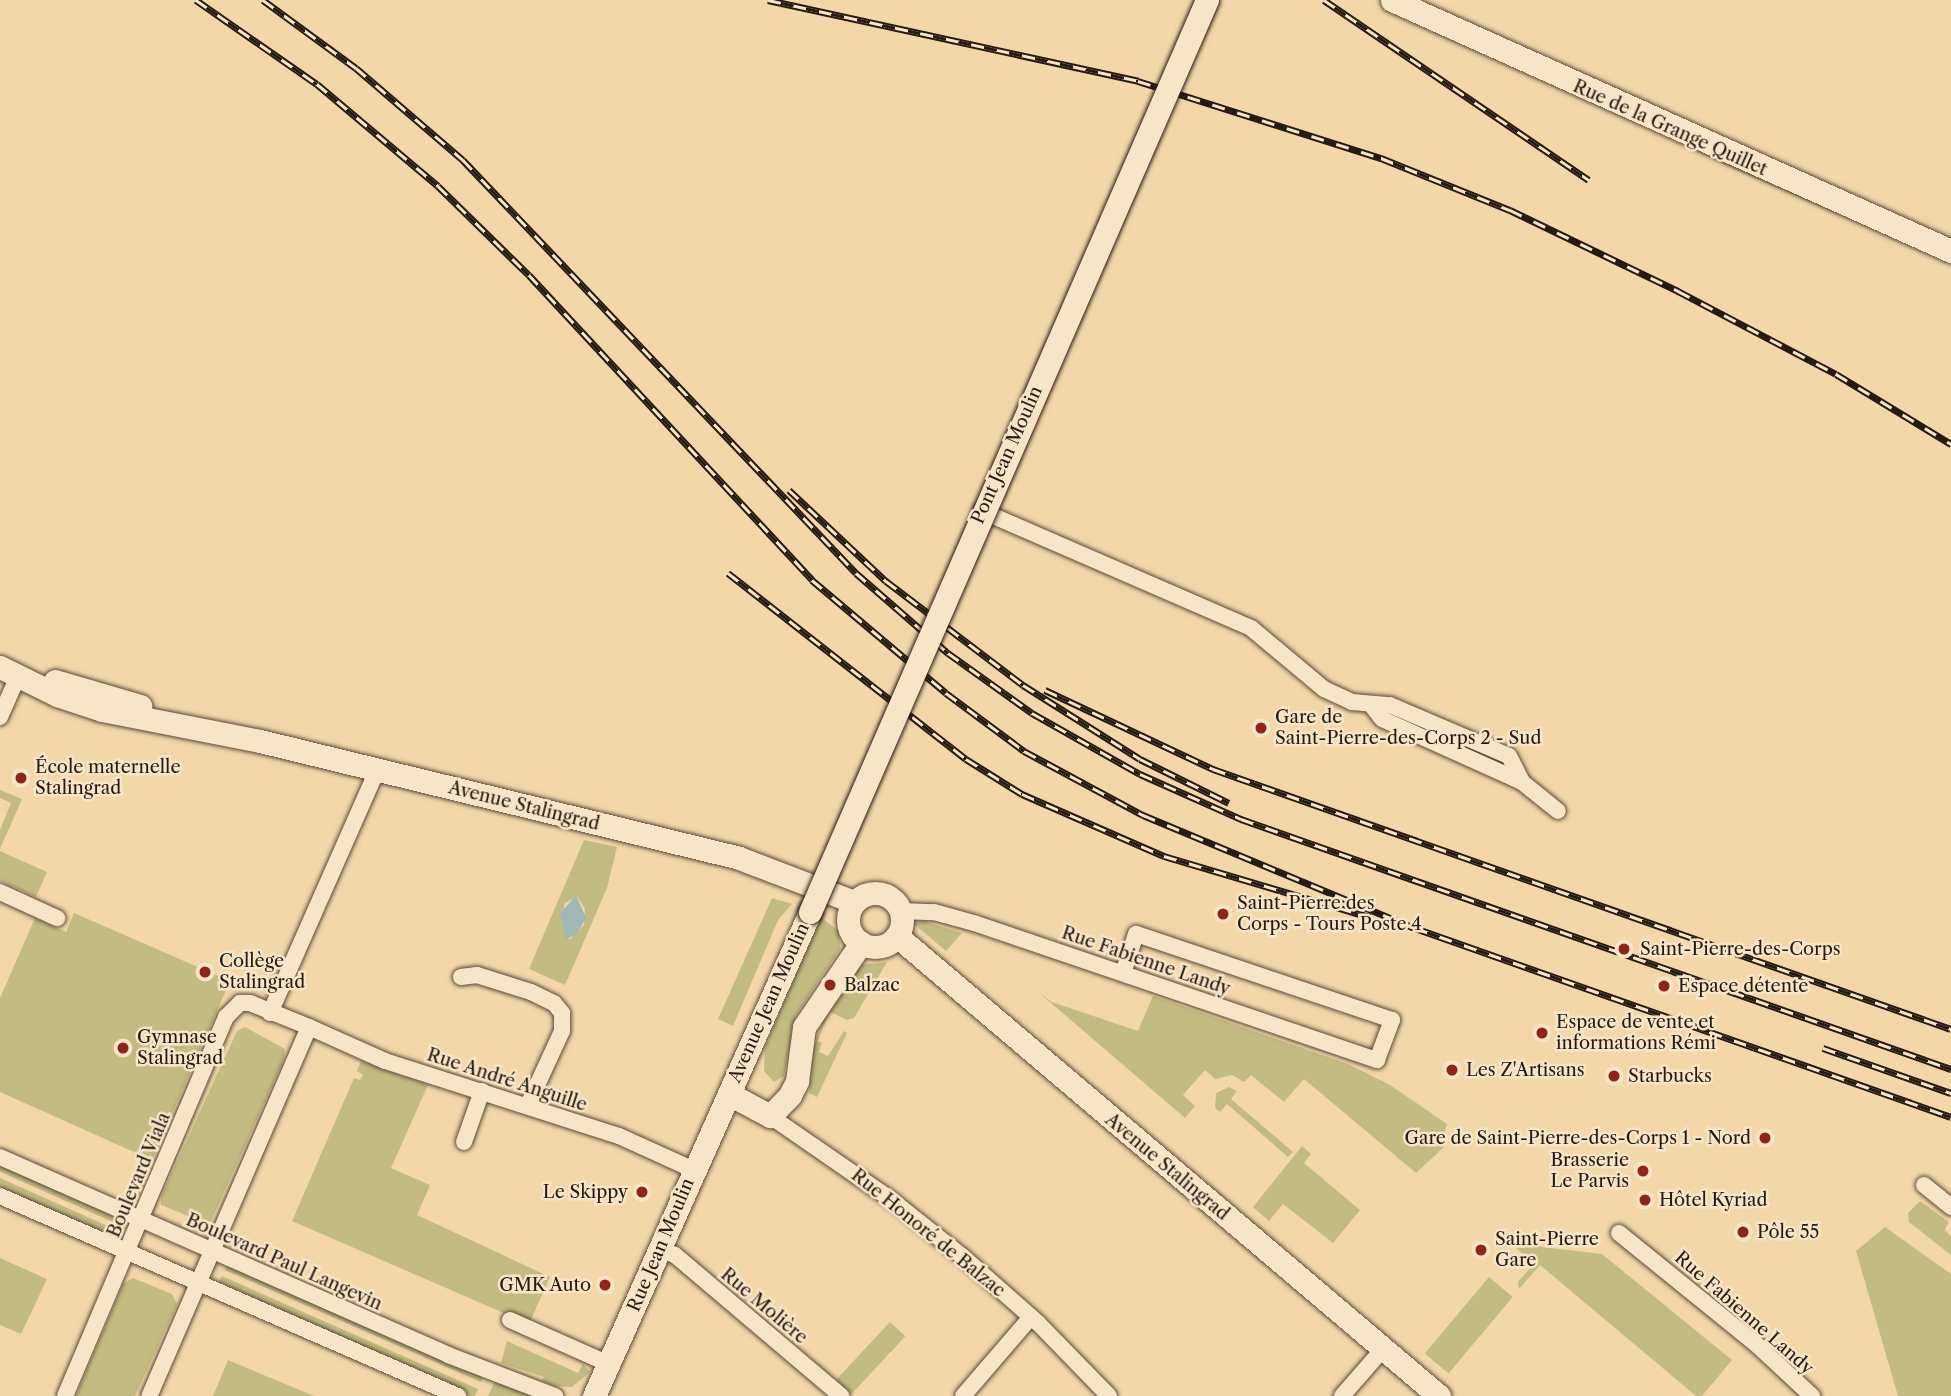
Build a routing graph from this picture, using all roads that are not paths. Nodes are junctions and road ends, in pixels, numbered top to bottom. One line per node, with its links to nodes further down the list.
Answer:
1 (1207, 0): 4 (street, Pont Jean Moulin, bridge)
2 (1392, 0): 3 (street, Rue de la Grange Quillet)
3 (1951, 251)
4 (982, 511): 8 (street); 12 (street, Pont Jean Moulin, bridge)
5 (9, 671): 6 (street); 7 (street, Avenue Stalingrad)
6 (0, 717)
7 (377, 770): 10 (street, Avenue Stalingrad); 18 (street)
8 (1558, 811)
9 (0, 892): 13 (street)
10 (854, 902): 11 (street); 15 (street)
11 (900, 911): 14 (street); 16 (street, Rue Fabienne Landy)
12 (810, 912): 21 (street, Avenue Jean Moulin)
13 (57, 918)
14 (897, 936): 15 (street); 38 (street, Avenue Stalingrad)
15 (861, 943): 23 (street)
16 (1123, 973): 16 (street, Rue Fabienne Landy)
17 (461, 978): 22 (street)
18 (270, 1013): 19 (street, Boulevard Viala); 30 (street, Boulevard Viala)
19 (309, 1027): 20 (street, Rue André Anguille); 34 (street)
20 (482, 1091): 22 (street, Rue André Anguille); 24 (street)
21 (729, 1094): 23 (street, Rue Honoré de Balzac); 26 (street, Rue Jean Moulin)
22 (528, 1105): 26 (street, Rue André Anguille)
23 (770, 1115): 36 (street, Rue Honoré de Balzac)
24 (464, 1142)
25 (0, 1157): 30 (street, Boulevard Paul Langevin)
26 (694, 1170): 32 (street, Rue Jean Moulin)
27 (1924, 1185): 29 (street)
28 (0, 1196): 33 (street)
29 (1951, 1207)
30 (140, 1220): 33 (street, Boulevard Viala); 34 (street, Boulevard Paul Langevin)
31 (1619, 1233): 50 (street, Rue Fabienne Landy)
32 (660, 1249): 39 (street, Rue Jean Moulin); 45 (street, Rue Molière)
33 (127, 1251): 35 (street); 40 (street, Boulevard Viala)
34 (214, 1252): 35 (street); 43 (street, Boulevard Paul Langevin)
35 (201, 1282): 41 (street); 42 (street)
36 (1031, 1317): 46 (street); 47 (street, Rue Honoré de Balzac)
37 (509, 1320): 39 (street)
38 (1383, 1349): 48 (street); 49 (street, Avenue Stalingrad)
39 (609, 1363): 44 (street, Rue Jean Moulin)
40 (65, 1396)
41 (149, 1396)
42 (458, 1396)
43 (555, 1396)
44 (594, 1396)
45 (841, 1396)
46 (963, 1396)
47 (1109, 1396)
48 (1342, 1396)
49 (1439, 1396)
50 (1812, 1396)

